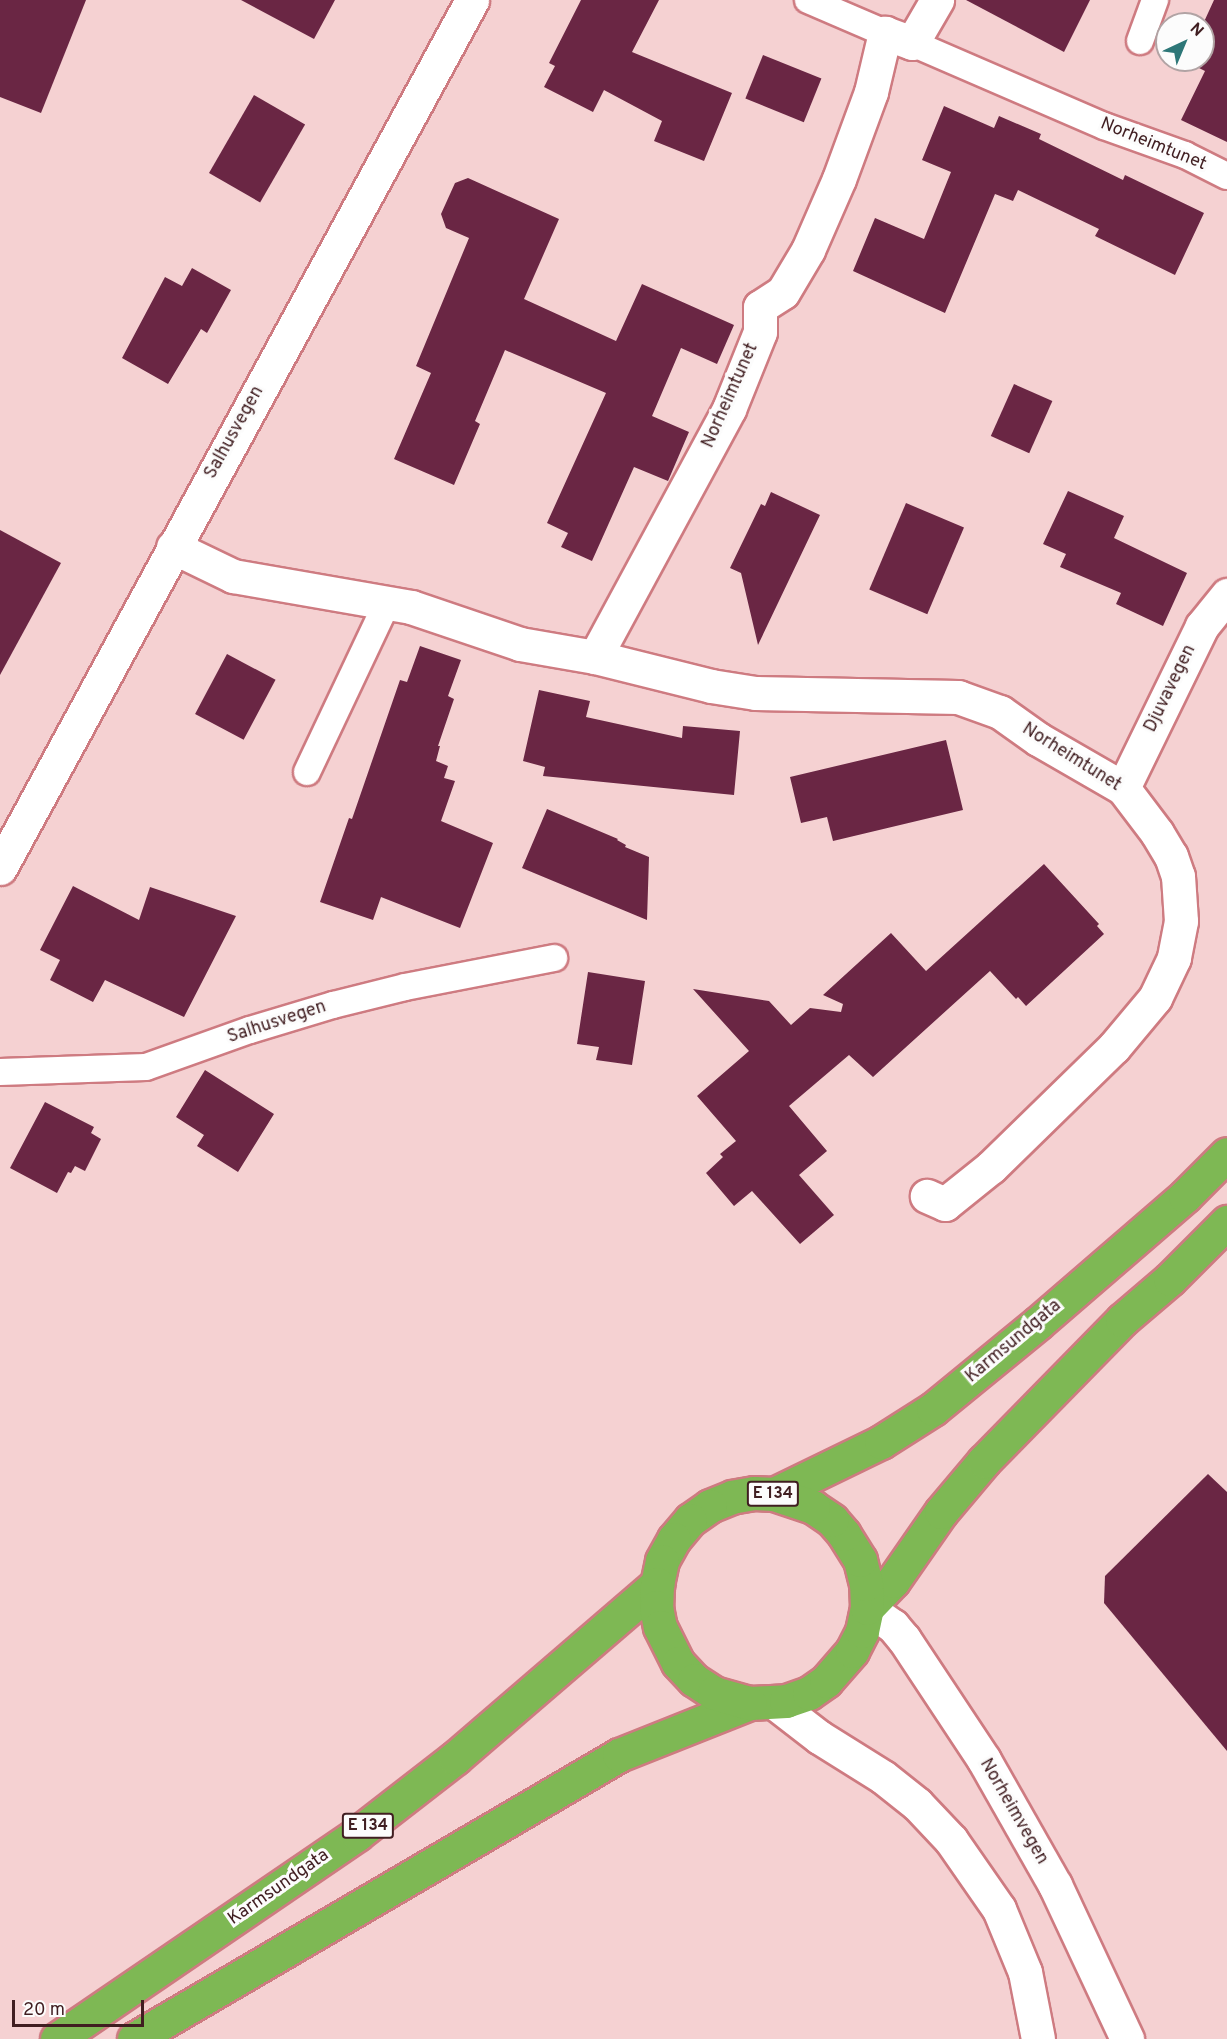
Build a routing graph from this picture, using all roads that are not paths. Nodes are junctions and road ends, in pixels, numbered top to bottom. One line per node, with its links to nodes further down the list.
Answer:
1 (472, 0): 8 (street, Salhusvegen)
2 (808, 0): 5 (lane, Norheimtunet)
3 (937, 0): 5 (street, Norheimtunet)
4 (1155, 0): 6 (lane)
5 (899, 38): 7 (lane, Norheimtunet); 11 (street, Norheimtunet)
6 (1140, 40)
7 (1227, 176)
8 (173, 547): 10 (street, Norheimtunet); 14 (street, Salhusvegen)
9 (1227, 595): 13 (street, Djuvavegen)
10 (387, 603): 11 (street, Norheimtunet); 12 (lane)
11 (595, 657): 13 (street, Norheimtunet)
12 (307, 772)
13 (1123, 788): 18 (street, Norheimtunet)
14 (0, 868)
15 (554, 958): 16 (lane, Salhusvegen)
16 (0, 1072)
17 (1227, 1154): 20 (highway, Karmsundgata / E 134)
18 (927, 1196)
19 (1227, 1222): 22 (highway, E 134)
20 (774, 1494): 21 (highway, E 134); 22 (highway, E 134)
21 (657, 1584): 23 (highway, E 134); 24 (highway, Karmsundgata / E 134)
22 (867, 1608): 23 (highway, E 134); 27 (street, Norheimvegen)
23 (763, 1703): 25 (highway, E 134); 26 (street)
24 (57, 2039)
25 (134, 2039)
26 (1038, 2039)
27 (1127, 2039)

